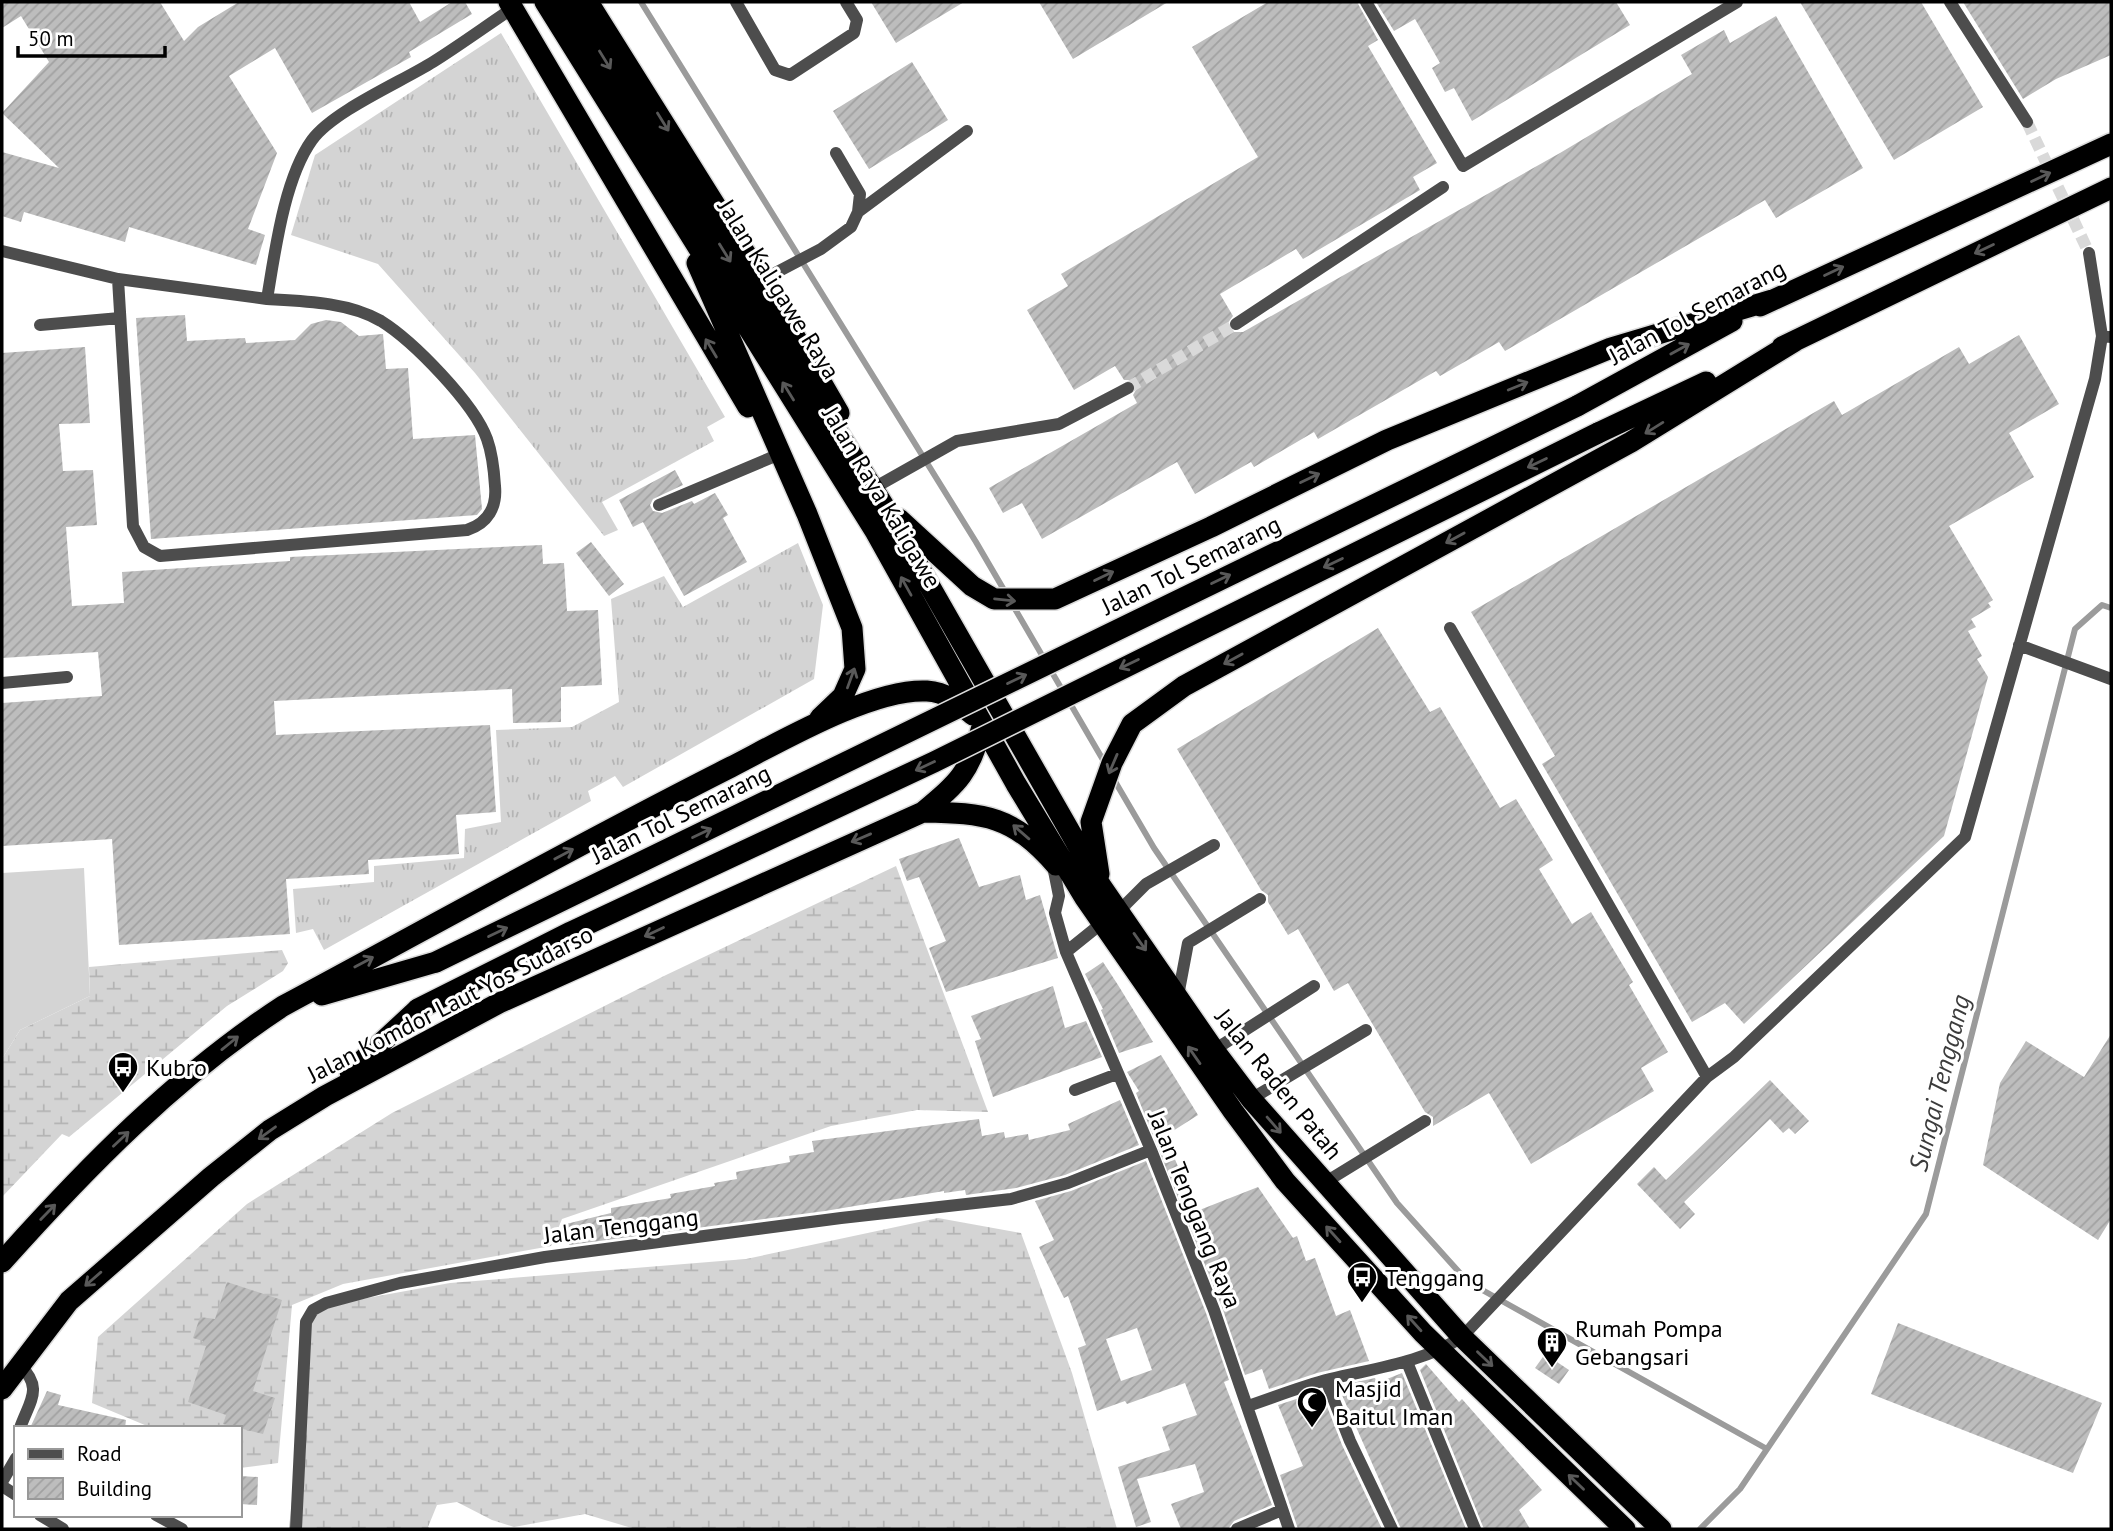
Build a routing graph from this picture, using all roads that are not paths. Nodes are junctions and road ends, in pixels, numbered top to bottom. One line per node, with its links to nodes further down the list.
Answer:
1 (545, 2): 16 (highway)
2 (568, 2): 31 (highway, Jalan Kaligawe Raya, one-way to 31)
3 (588, 2): 20 (highway, one-way to 20)
4 (736, 2): 5 (street)
5 (846, 2)
6 (1366, 2): 7 (street)
7 (1737, 2)
8 (1951, 2): 10 (street)
9 (511, 5): 22 (street); 30 (highway, one-way to 9)
10 (2027, 122)
11 (967, 131): 17 (street)
12 (2111, 144): 23 (highway, Jalan Tol Semarang, one-way to 12)
13 (836, 153): 17 (street)
14 (1443, 187): 25 (street)
15 (2111, 188): 28 (highway, one-way to 28)
16 (665, 192): 30 (highway); 40 (highway, Jalan Raya Kaligawe, one-way to 16)
17 (858, 212): 20 (street)
18 (2, 251): 21 (street)
19 (2089, 253): 27 (street)
20 (767, 278): 31 (highway)
21 (118, 279): 22 (street); 24 (street)
22 (267, 299): 24 (street)
23 (1772, 300): 32 (highway, one-way to 23); 52 (highway, Jalan Tol Semarang, one-way to 23, bridge)
24 (120, 318): 26 (street)
25 (1237, 324)
26 (40, 325)
27 (2107, 337): 36 (street)
28 (1795, 341): 46 (highway, one-way to 46); 58 (highway, one-way to 58, bridge)
29 (1128, 388): 32 (street)
30 (778, 449): 33 (street); 41 (highway, one-way to 30)
31 (857, 464): 32 (highway, Jalan Kaligawe Raya)
32 (878, 498): 34 (highway, Jalan Kaligawe Raya)
33 (659, 505)
34 (943, 606): 40 (highway); 42 (highway, Jalan Raden Patah)
35 (1450, 628): 56 (street)
36 (2019, 645): 38 (street); 56 (street)
37 (67, 677): 39 (street)
38 (2111, 679)
39 (2, 683)
40 (983, 723): 41 (highway); 42 (highway); 43 (highway); 46 (highway, Jalan Raden Patah)
41 (808, 729): 52 (highway, one-way to 41)
42 (1045, 788): 46 (highway, Jalan Raden Patah)
43 (923, 811): 45 (highway, one-way to 43); 58 (highway, Jalan Komdor Laut Yos Sudarso, one-way to 58)
44 (1213, 845): 48 (street)
45 (1052, 861): 46 (highway); 49 (street, Jalan Tenggang Raya)
46 (1093, 892): 48 (highway, Jalan Raden Patah)
47 (1260, 899): 51 (street)
48 (1110, 917): 49 (street); 51 (highway, Jalan Raden Patah, one-way to 51); 65 (highway, Jalan Raden Patah, one-way to 48)
49 (1066, 952): 55 (street, Jalan Tenggang Raya)
50 (1314, 986): 54 (street)
51 (1178, 997): 54 (highway, Jalan Raden Patah)
52 (283, 1006): 63 (highway, one-way to 52)
53 (1366, 1030): 59 (street)
54 (1214, 1049): 59 (highway, Jalan Raden Patah)
55 (1117, 1074): 57 (street); 61 (street, Jalan Tenggang Raya)
56 (1707, 1077): 64 (street)
57 (1075, 1090)
58 (324, 1096): 67 (highway, Jalan Komdor Laut Yos Sudarso, one-way to 67)
59 (1251, 1099): 62 (highway, Jalan Raden Patah, one-way to 62)
60 (1425, 1121): 62 (street)
61 (1151, 1150): 70 (street, Jalan Tenggang Raya); 79 (street, Jalan Tenggang)
62 (1332, 1178): 64 (highway, Jalan Raden Patah)
63 (2, 1262)
64 (1468, 1331): 65 (street); 85 (highway, Jalan Raden Patah, one-way to 85)
65 (1441, 1350): 66 (street); 84 (highway, Jalan Raden Patah, one-way to 65)
66 (1407, 1362): 68 (street); 83 (street)
67 (19, 1364): 69 (highway, Jalan Komdor Laut Yos Sudarso); 71 (street)
68 (1326, 1380): 70 (street); 82 (street)
69 (2, 1390)
70 (1248, 1406): 74 (street, Jalan Tenggang Raya)
71 (21, 1426)
72 (14, 1462): 73 (street)
73 (2, 1484)
74 (1282, 1510): 80 (street); 81 (street, Jalan Tenggang Raya)
75 (43, 1517): 77 (street)
76 (160, 1517): 78 (street)
77 (63, 1529)
78 (182, 1529)
79 (296, 1529)
80 (1237, 1529)
81 (1289, 1529)
82 (1392, 1529)
83 (1475, 1529)
84 (1625, 1529)
85 (1661, 1529)

